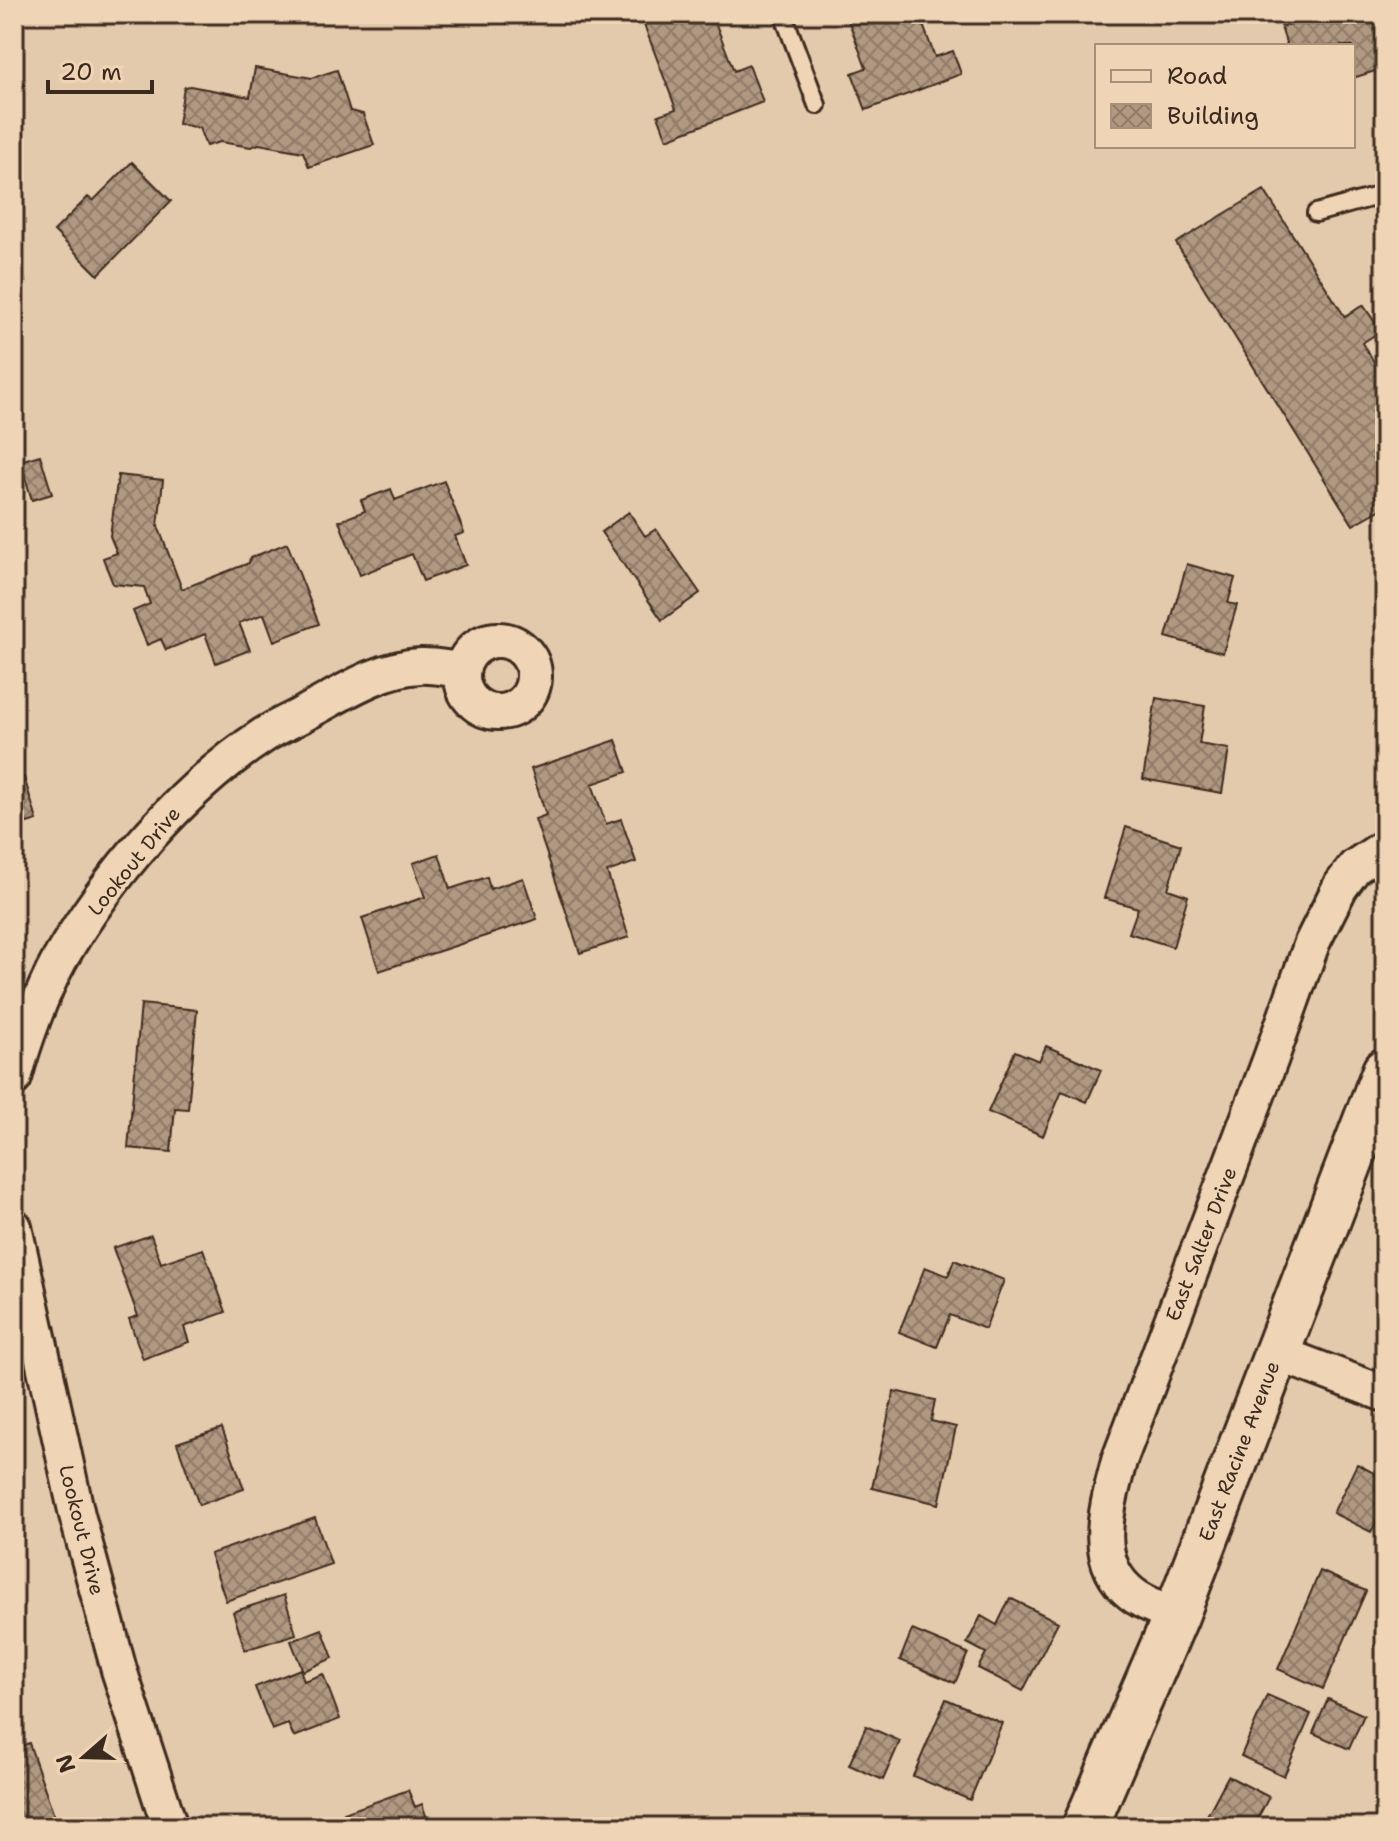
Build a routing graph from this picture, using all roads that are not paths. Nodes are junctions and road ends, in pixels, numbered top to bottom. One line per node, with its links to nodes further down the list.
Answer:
1 (783, 14): 2 (lane)
2 (817, 105)
3 (1385, 194): 4 (lane)
4 (1316, 213)
5 (462, 670): 8 (street, Lookout Drive)
6 (1376, 853): 12 (street, East Salter Drive)
7 (1385, 1071): 10 (main road, East Racine Avenue)
8 (14, 1078)
9 (14, 1227): 13 (street, Lookout Drive)
10 (1277, 1353): 11 (street); 12 (main road, East Racine Avenue)
11 (1385, 1394)
12 (1176, 1616): 14 (main road, East Racine Avenue)
13 (170, 1827)
14 (1085, 1827)

